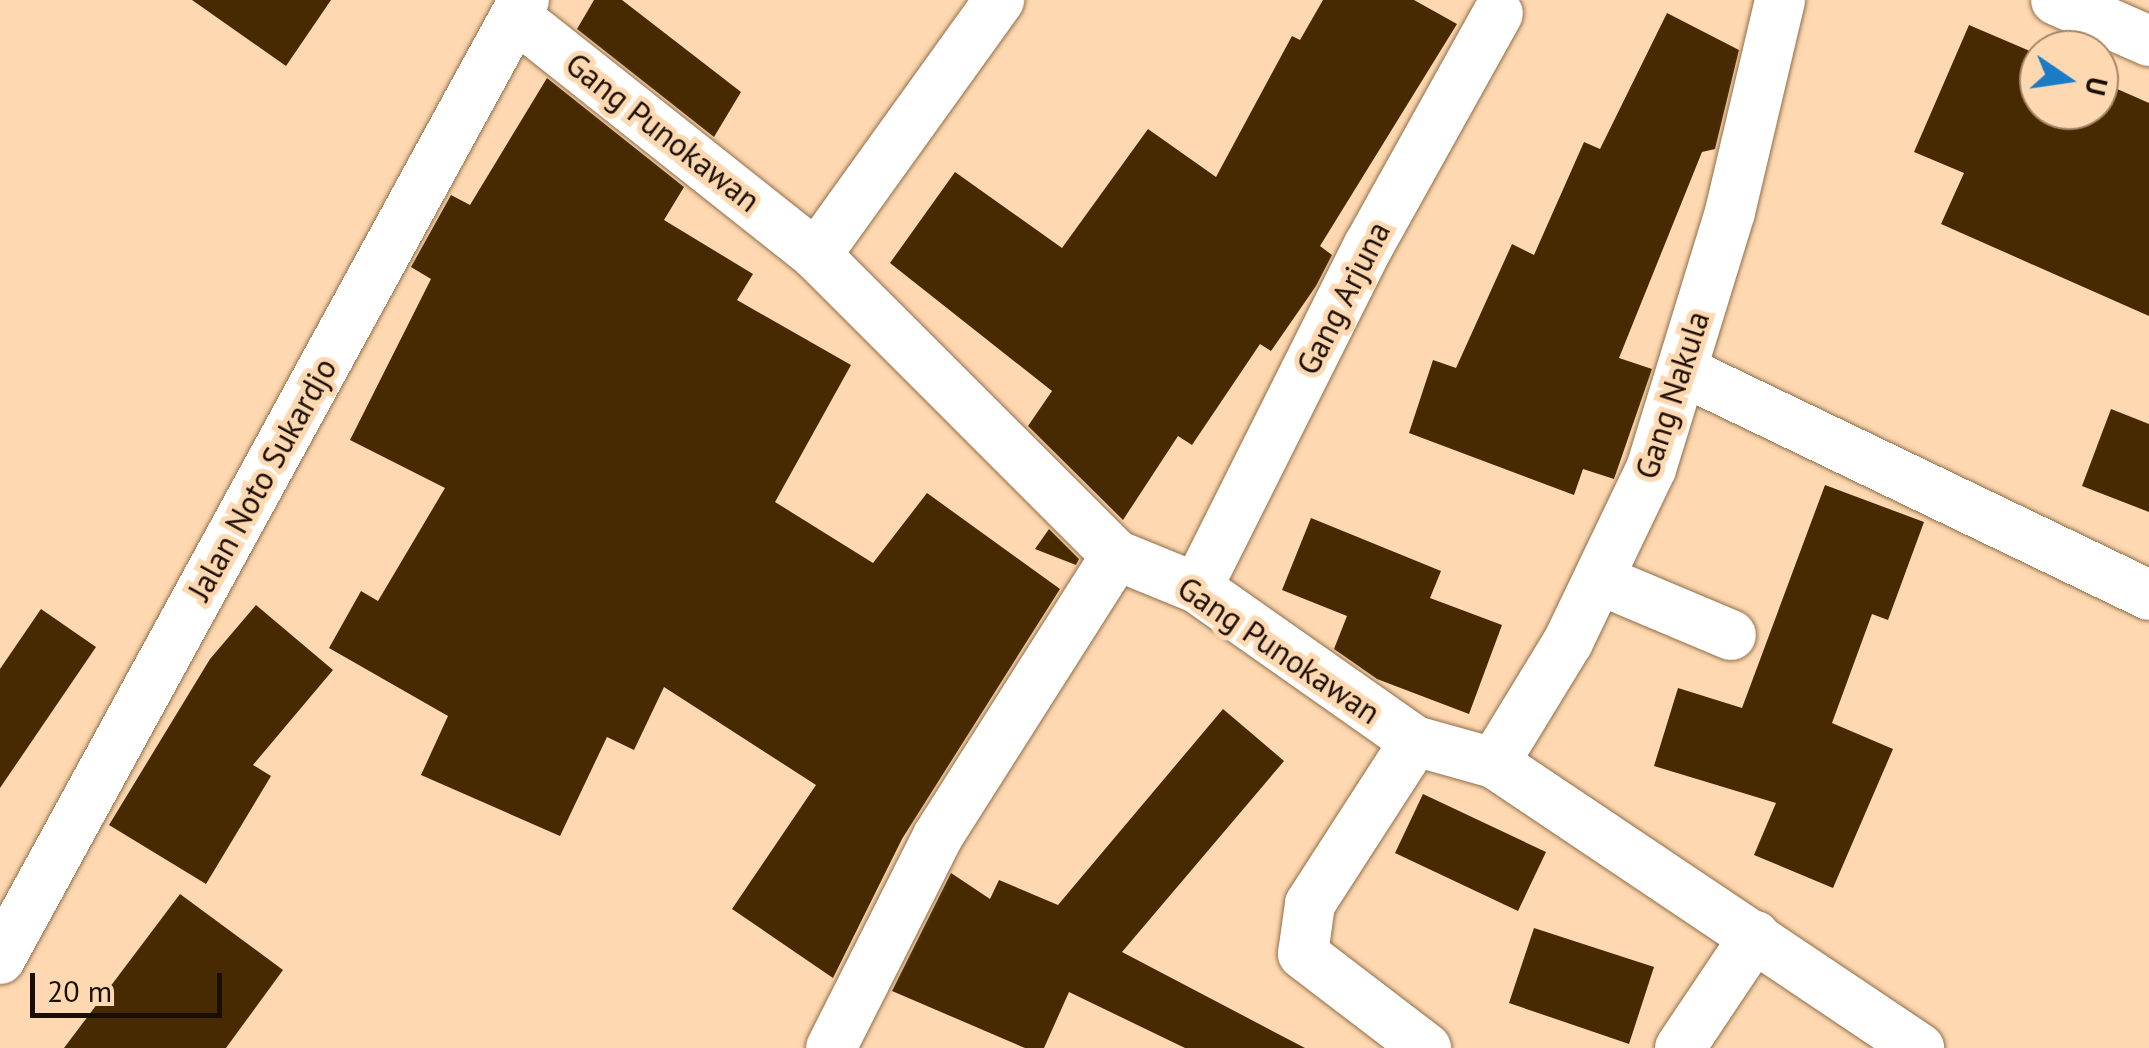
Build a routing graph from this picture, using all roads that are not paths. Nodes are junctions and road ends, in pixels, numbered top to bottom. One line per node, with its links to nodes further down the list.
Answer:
1 (999, 0): 7 (street)
2 (1780, 0): 8 (street, Gang Nakula)
3 (2056, 0): 6 (street)
4 (520, 8): 7 (street, Gang Punokawan); 17 (street, Jalan Noto Sukardjo)
5 (1498, 14): 11 (street, Gang Arjuna)
6 (2149, 41)
7 (816, 255): 9 (street, Gang Punokawan)
8 (1684, 370): 10 (street, Gang Nakula); 12 (street)
9 (1116, 555): 11 (street, Gang Punokawan); 18 (street)
10 (1600, 580): 13 (street); 15 (street, Gang Nakula)
11 (1197, 588): 14 (street, Gang Punokawan)
12 (2149, 595)
13 (1731, 635)
14 (1414, 741): 15 (street, Gang Punokawan); 19 (street)
15 (1494, 763): 16 (street, Gang Punokawan)
16 (1755, 936): 20 (street); 21 (street, Gang Punokawan)
17 (0, 958)
18 (831, 1048)
19 (1426, 1048)
20 (1680, 1048)
21 (1918, 1048)

